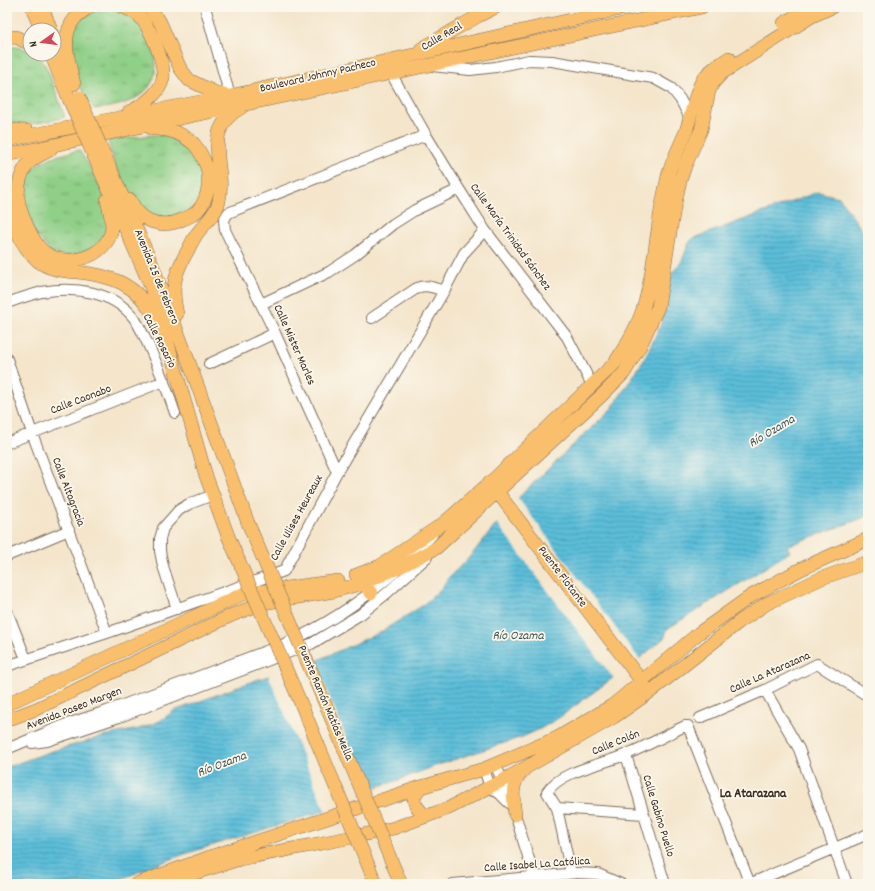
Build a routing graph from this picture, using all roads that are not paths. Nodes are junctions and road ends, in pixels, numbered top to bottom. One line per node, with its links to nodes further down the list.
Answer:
1 (32, 7): 12 (main road)
2 (42, 7): 13 (main road)
3 (89, 7): 23 (main road)
4 (122, 7): 26 (main road)
5 (149, 7): 24 (main road)
6 (206, 7): 24 (street)
7 (496, 7): 16 (main road, Calle Real)
8 (629, 7): 16 (main road, Boulevard Johnny Pacheco)
9 (702, 7): 21 (main road, Boulevard Johnny Pacheco)
10 (811, 7): 27 (main road)
11 (832, 7): 54 (main road)
12 (38, 22)
13 (48, 22)
14 (7, 38): 15 (main road)
15 (22, 40)
16 (410, 56): 18 (main road, Boulevard Johnny Pacheco)
17 (62, 60): 23 (main road, Avenida 25 de Febrero)
18 (385, 61): 22 (street, Calle María Trinidad Sánchez); 24 (main road, Boulevard Johnny Pacheco)
19 (52, 62): 23 (main road)
20 (56, 62): 23 (main road, Avenida 25 de Febrero)
21 (430, 66): 22 (main road, Boulevard Johnny Pacheco); 27 (street, Boulevard Johnny Pacheco)
22 (390, 74): 25 (main road, Boulevard Johnny Pacheco); 31 (street, Calle María Trinidad Sánchez)
23 (72, 91): 35 (main road, Avenida 25 de Febrero, bridge)
24 (230, 96): 26 (main road, Boulevard Johnny Pacheco)
25 (248, 104): 30 (main road, Boulevard Johnny Pacheco); 45 (main road)
26 (117, 118): 28 (main road, Boulevard Johnny Pacheco)
27 (690, 118): 49 (main road)
28 (59, 129): 29 (main road); 32 (main road, Boulevard Johnny Pacheco)
29 (7, 130)
30 (120, 131): 33 (main road, Boulevard Johnny Pacheco); 35 (main road)
31 (426, 135): 36 (street, Calle María Trinidad Sánchez); 41 (street, Calle Mister Marles)
32 (7, 140)
33 (64, 142): 34 (main road, Boulevard Johnny Pacheco); 35 (main road)
34 (7, 155)
35 (106, 169): 44 (main road, Avenida 25 de Febrero); 45 (main road, Avenida 25 de Febrero)
36 (459, 188): 38 (street, Calle María Trinidad Sánchez); 41 (street)
37 (7, 208): 44 (main road)
38 (485, 230): 39 (street, Calle Ulises Heureaux); 49 (street, Calle María Trinidad Sánchez)
39 (444, 291): 42 (street); 53 (street, Calle Ulises Heureaux)
40 (7, 303): 48 (street, Calle Rosario)
41 (261, 304): 43 (street, Calle Mister Marles)
42 (372, 318)
43 (275, 333): 47 (street); 53 (street, Calle Mister Marles)
44 (170, 347): 55 (main road, Avenida 25 de Febrero)
45 (187, 357): 56 (main road, Avenida 25 de Febrero)
46 (7, 359): 51 (street, Calle Altagracia)
47 (209, 364)
48 (164, 381): 50 (street, Calle Rosario); 51 (street, Calle Caonabo)
49 (592, 385): 54 (main road)
50 (175, 413)
51 (32, 433): 52 (street, Calle Caonabo); 58 (street, Calle Altagracia)
52 (7, 443)
53 (337, 472): 66 (street, Calle Ulises Heureaux)
54 (493, 487): 57 (main road); 61 (main road); 71 (main road, Puente Flotante)
55 (213, 495): 59 (main road, Avenida 25 de Febrero); 66 (street)
56 (248, 523): 96 (main road, Puente Ramón Matías Mella, bridge)
57 (444, 523): 64 (street); 75 (main road)
58 (69, 530): 62 (street); 68 (street, Calle Altagracia)
59 (228, 536): 95 (main road, Puente Ramón Matías Mella, bridge)
60 (868, 539): 71 (main road)
61 (436, 548): 64 (main road); 78 (street, Avenida Paseo Margen)
62 (7, 556)
63 (868, 562): 73 (main road)
64 (400, 567): 65 (main road)
65 (367, 588): 77 (main road); 78 (street, Avenida Paseo Margen)
66 (177, 609): 68 (street, Calle Ulises Heureaux)
67 (7, 611): 69 (street)
68 (107, 633): 69 (street, Calle Ulises Heureaux)
69 (26, 659): 70 (street, Calle Ulises Heureaux)
70 (7, 666)
71 (638, 676): 73 (main road, Puente Flotante); 81 (main road)
72 (765, 690): 74 (street, Calle La Atarazana); 76 (street, Calle La Atarazana); 90 (street)
73 (650, 692): 80 (main road)
74 (868, 696)
75 (7, 704)
76 (700, 718)
77 (7, 720)
78 (11, 748)
79 (626, 755): 85 (street, Calle Colón); 87 (street, Calle Gabino Puello); 100 (street, Calle Colón)
80 (531, 764): 82 (main road); 86 (main road)
81 (489, 767): 82 (street); 83 (main road); 84 (street)
82 (502, 780): 84 (main road); 86 (street)
83 (422, 787): 88 (main road); 93 (main road)
84 (490, 787): 86 (street); 88 (main road)
85 (557, 808): 87 (street); 91 (street)
86 (513, 810): 92 (street)
87 (644, 814): 99 (street, Calle Gabino Puello)
88 (425, 816): 94 (main road)
89 (868, 834): 90 (street)
90 (835, 848): 100 (street); 101 (street)
91 (571, 873): 92 (street, Calle Isabel La Católica); 98 (street, Calle Isabel La Católica)
92 (536, 880): 97 (street, Calle Isabel La Católica)
93 (136, 884)
94 (169, 884)
95 (376, 884)
96 (401, 884)
97 (453, 884)
98 (621, 884)
99 (666, 884)
100 (750, 884)
101 (847, 884)

